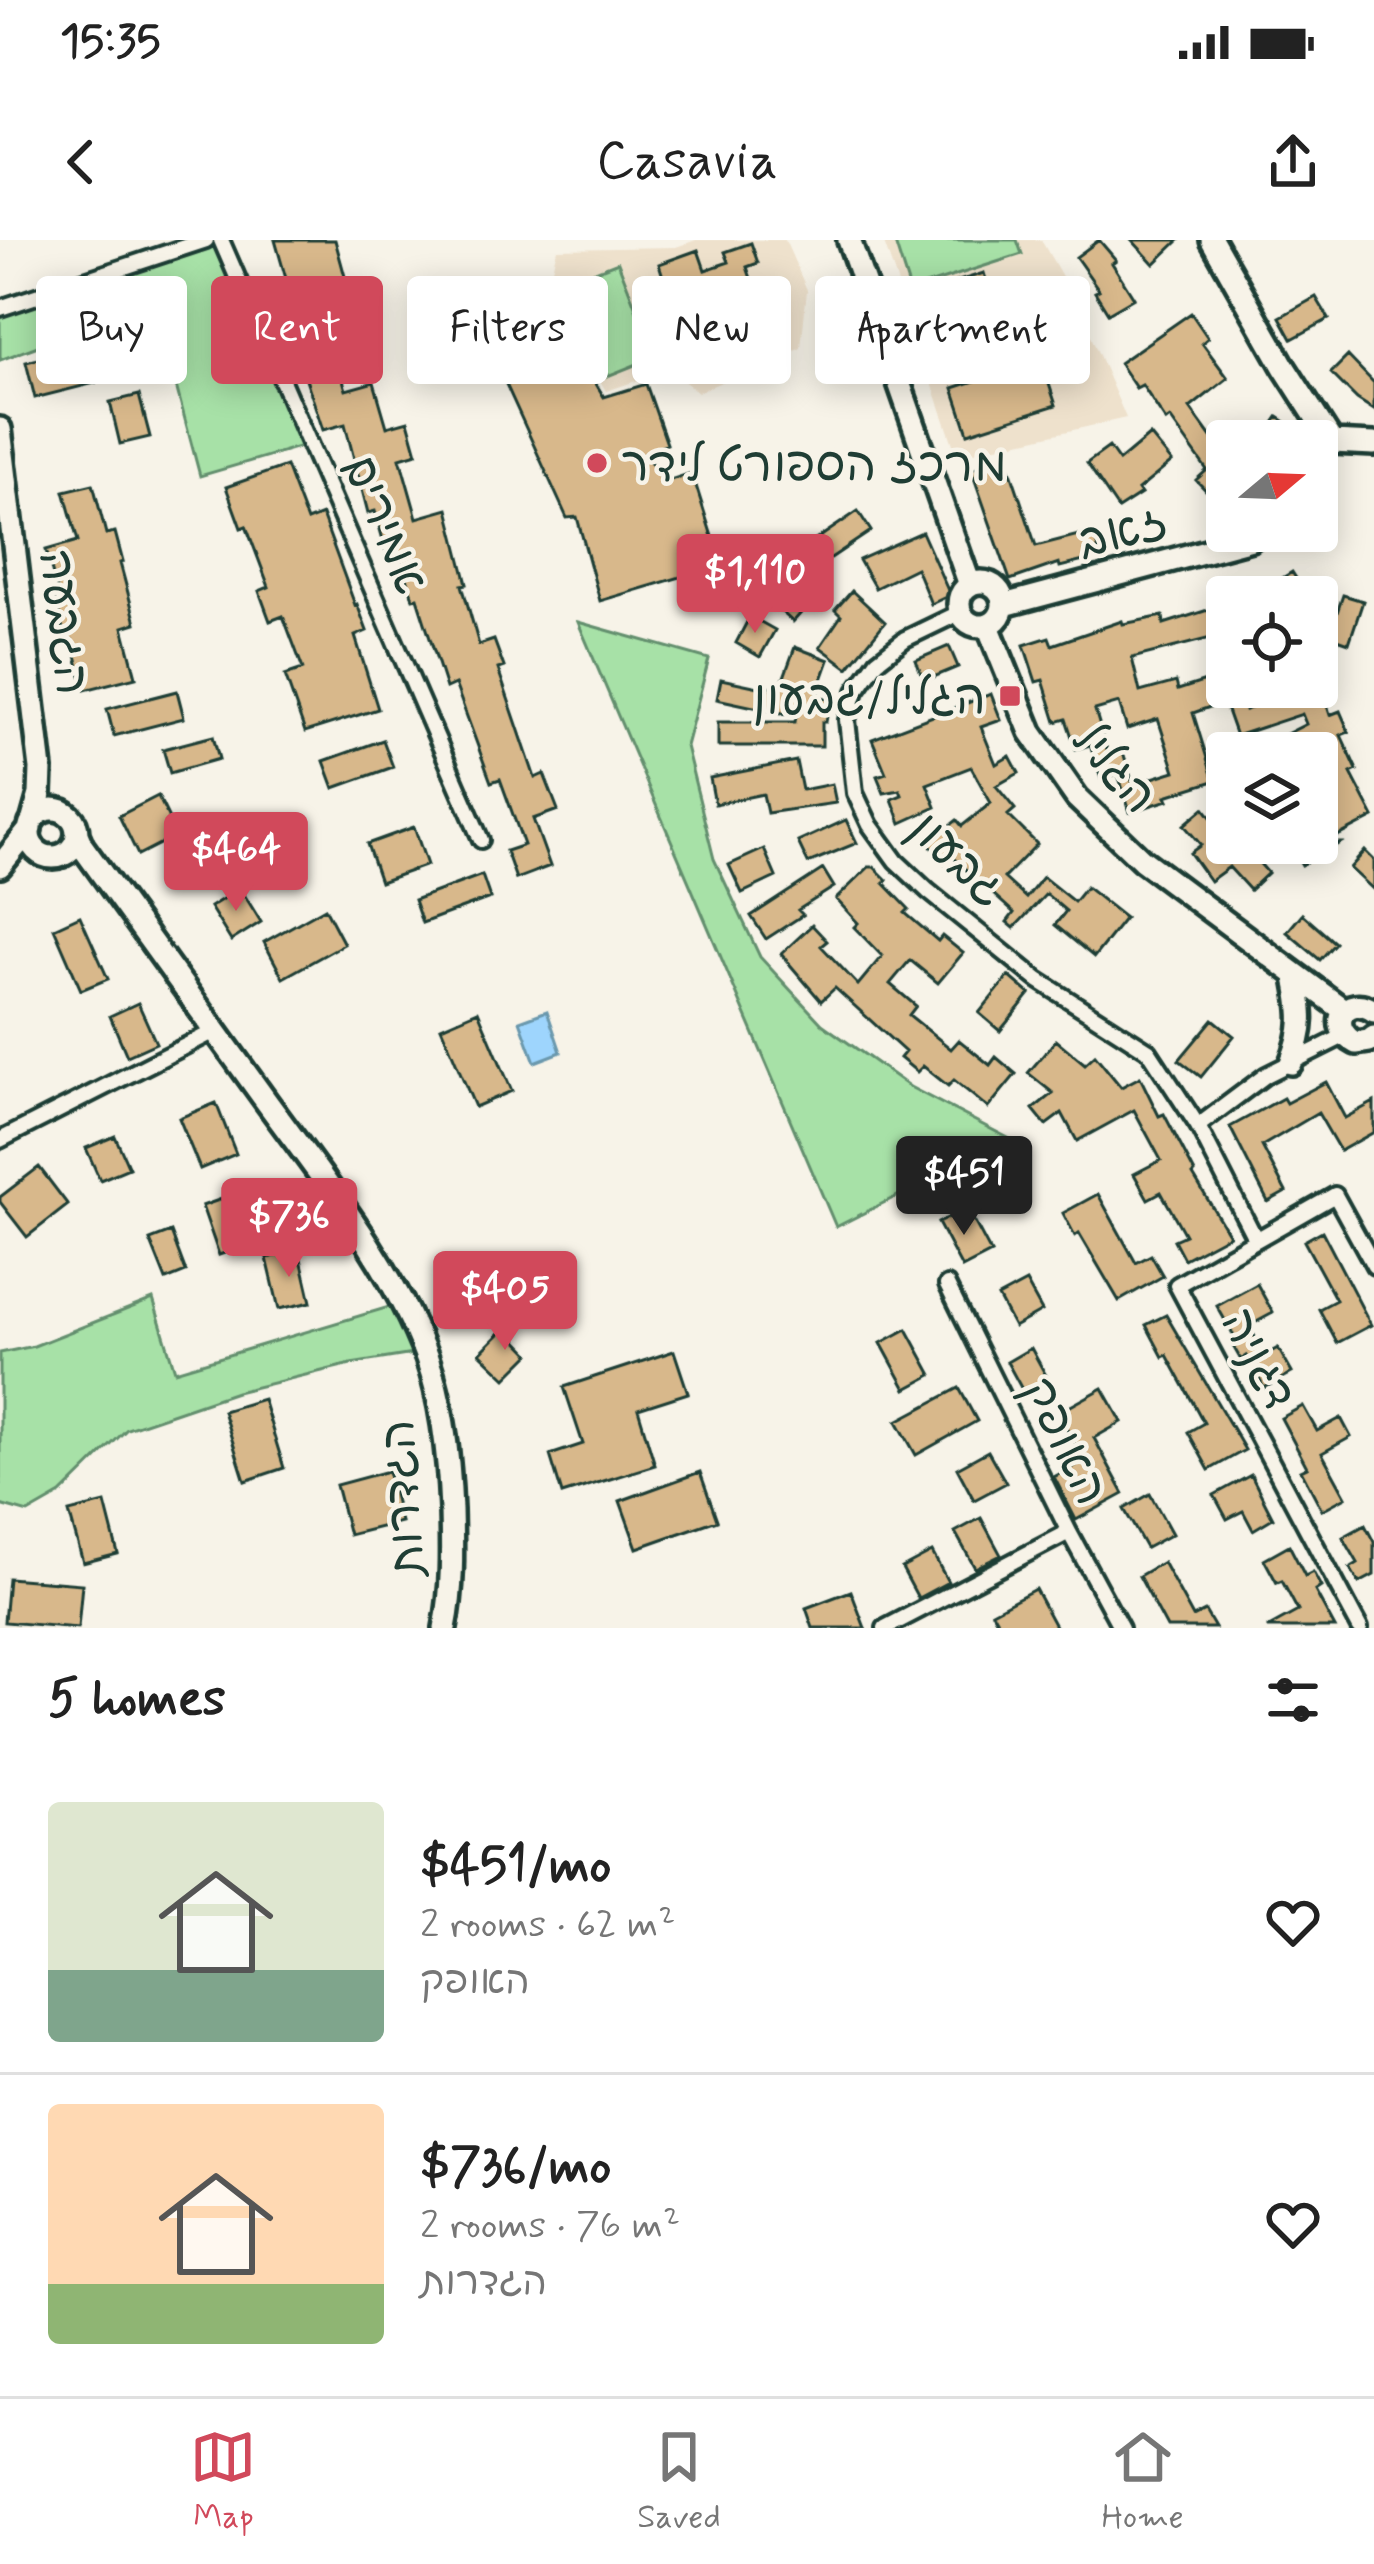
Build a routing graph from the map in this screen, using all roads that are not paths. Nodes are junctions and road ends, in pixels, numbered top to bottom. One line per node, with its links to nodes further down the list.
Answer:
1 (206, 240): 6 (street)
2 (221, 240): 19 (street, אמירים)
3 (849, 240): 12 (street)
4 (863, 240): 12 (street)
5 (1212, 240): 7 (street)
6 (0, 308)
7 (1309, 420)
8 (0, 429): 16 (street, הגבעה)
9 (1374, 444): 10 (street)
10 (1338, 449)
11 (1206, 551): 13 (street, זאב)
12 (977, 583): 13 (street); 14 (street)
13 (1004, 605): 15 (street)
14 (962, 612): 15 (street); 30 (street, גבעון)
15 (988, 626): 23 (street, הגליל)
16 (40, 754): 17 (street, הגבעה); 18 (street, הגבעה)
17 (32, 824): 18 (street); 20 (street); 21 (street)
18 (73, 824): 20 (street); 22 (street, הגדרות)
19 (481, 840)
20 (51, 856): 21 (street); 22 (street, הגדרות)
21 (0, 867)
22 (110, 886): 26 (street, הגדרות)
23 (1296, 976): 24 (street, הגליל); 29 (street)
24 (1345, 1011): 25 (street); 27 (street)
25 (1374, 1011)
26 (215, 1031): 31 (street); 36 (street, הגדרות)
27 (1344, 1036): 28 (street); 29 (street)
28 (1374, 1037)
29 (1291, 1063): 30 (street)
30 (1198, 1126): 32 (street, גבעון)
31 (0, 1139)
32 (1256, 1240): 33 (street, דגניה); 39 (street, דגניה)
33 (1374, 1267)
34 (947, 1285): 35 (street, האופק)
35 (1069, 1532): 37 (street); 38 (street, האופק)
36 (445, 1628)
37 (885, 1628)
38 (1121, 1628)
39 (1360, 1628)

